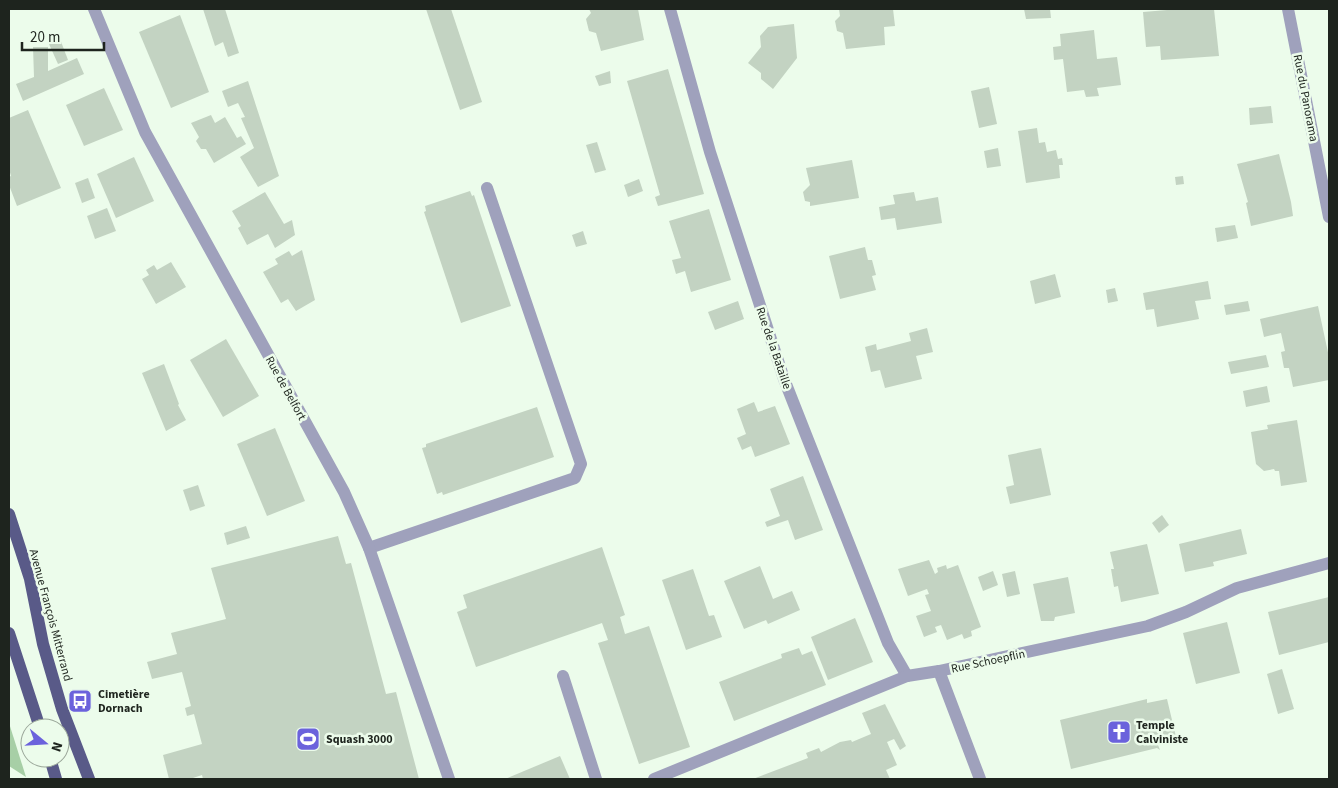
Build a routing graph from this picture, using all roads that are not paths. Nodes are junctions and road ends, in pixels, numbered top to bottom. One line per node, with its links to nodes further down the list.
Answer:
1 (94, 9): 7 (street, Rue de Belfort)
2 (670, 9): 12 (street, Rue de la Bataille)
3 (1288, 9): 5 (street, Rue du Panorama)
4 (487, 188): 7 (street)
5 (1329, 217)
6 (9, 514): 15 (main road, Avenue François Mitterrand)
7 (369, 548): 16 (street, Rue de Belfort)
8 (1329, 562): 10 (street, Rue Schoepflin)
9 (9, 633): 13 (main road)
10 (940, 671): 12 (street, Rue Schoepflin); 19 (street)
11 (564, 676): 17 (street)
12 (907, 676): 14 (street, Rue Schoepflin)
13 (37, 718)
14 (669, 776): 18 (street, Rue Schoepflin)
15 (89, 779)
16 (448, 779)
17 (596, 779)
18 (654, 779)
19 (980, 779)

